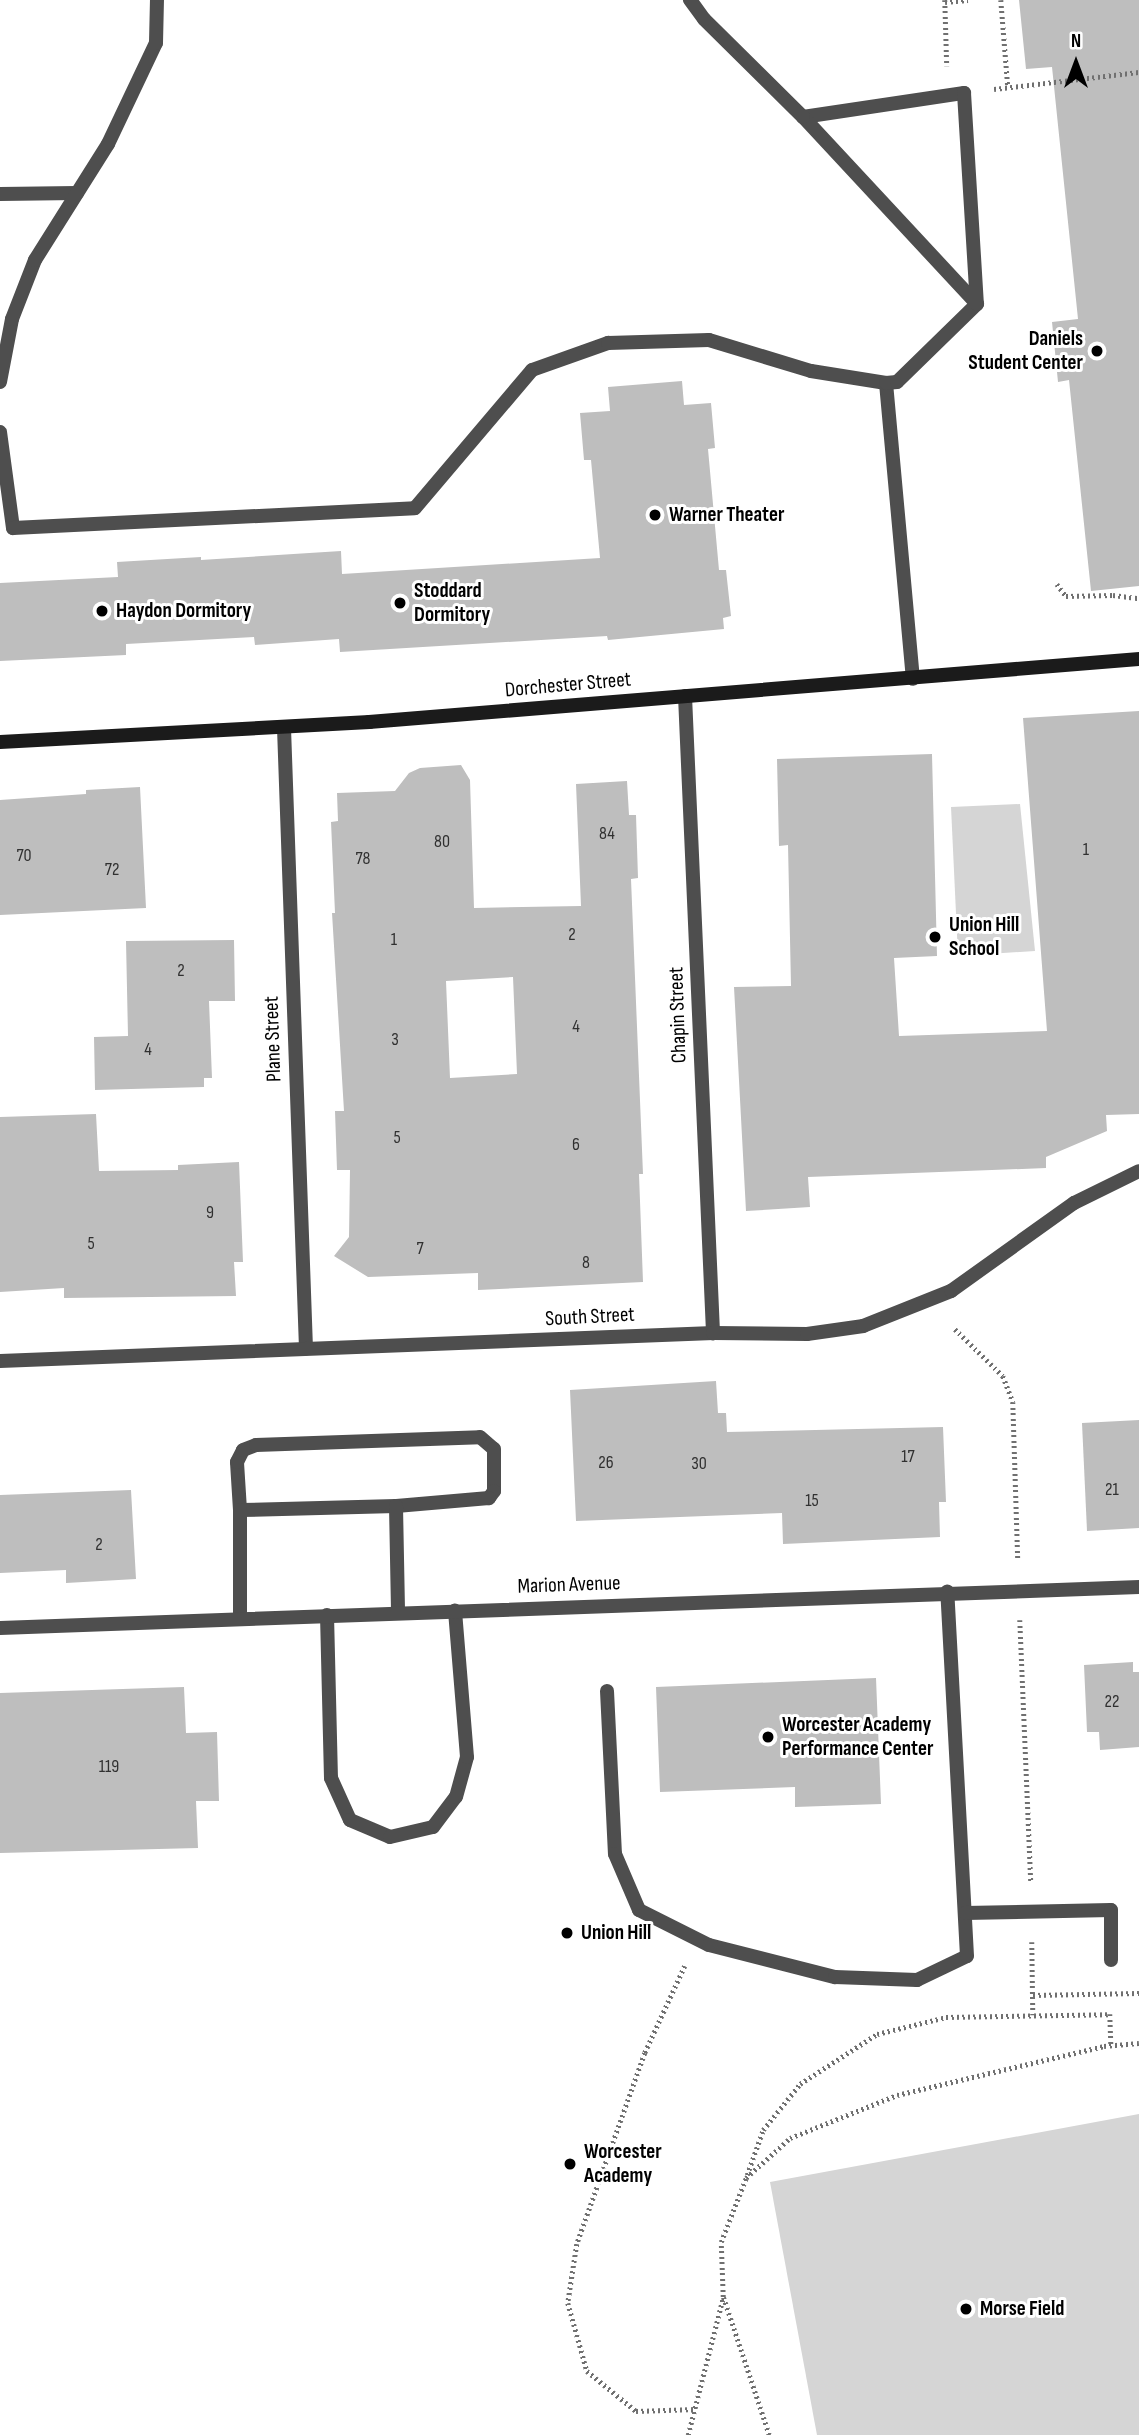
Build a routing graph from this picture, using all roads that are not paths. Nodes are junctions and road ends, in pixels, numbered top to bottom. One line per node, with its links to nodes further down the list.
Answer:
1 (157, 0): 4 (street)
2 (690, 0): 3 (street)
3 (803, 117): 6 (street); 6 (street)
4 (77, 193): 5 (street); 7 (street)
5 (0, 194)
6 (977, 304): 8 (street)
7 (0, 382)
8 (886, 383): 9 (street); 11 (street)
9 (0, 432)
10 (1139, 659): 11 (street, Dorchester Street)
11 (913, 679): 12 (street, Dorchester Street)
12 (685, 696): 13 (street, Dorchester Street); 16 (street, Chapin Street)
13 (284, 728): 14 (street, Dorchester Street); 17 (street, Plane Street)
14 (0, 742)
15 (1139, 1171): 16 (street, South Street)
16 (713, 1333): 17 (street, South Street)
17 (306, 1349): 18 (street, South Street)
18 (0, 1361)
19 (396, 1506): 20 (street); 20 (street); 24 (street)
20 (240, 1510): 26 (street)
21 (1139, 1587): 22 (street, Marion Avenue)
22 (947, 1592): 23 (street, Marion Avenue); 29 (street)
23 (455, 1610): 24 (street, Marion Avenue); 25 (street)
24 (398, 1612): 25 (street, Marion Avenue)
25 (327, 1615): 26 (street, Marion Avenue)
26 (240, 1619): 27 (street, Marion Avenue)
27 (0, 1628)
28 (607, 1691): 29 (street)
29 (965, 1913): 30 (street)
30 (1111, 1960)

